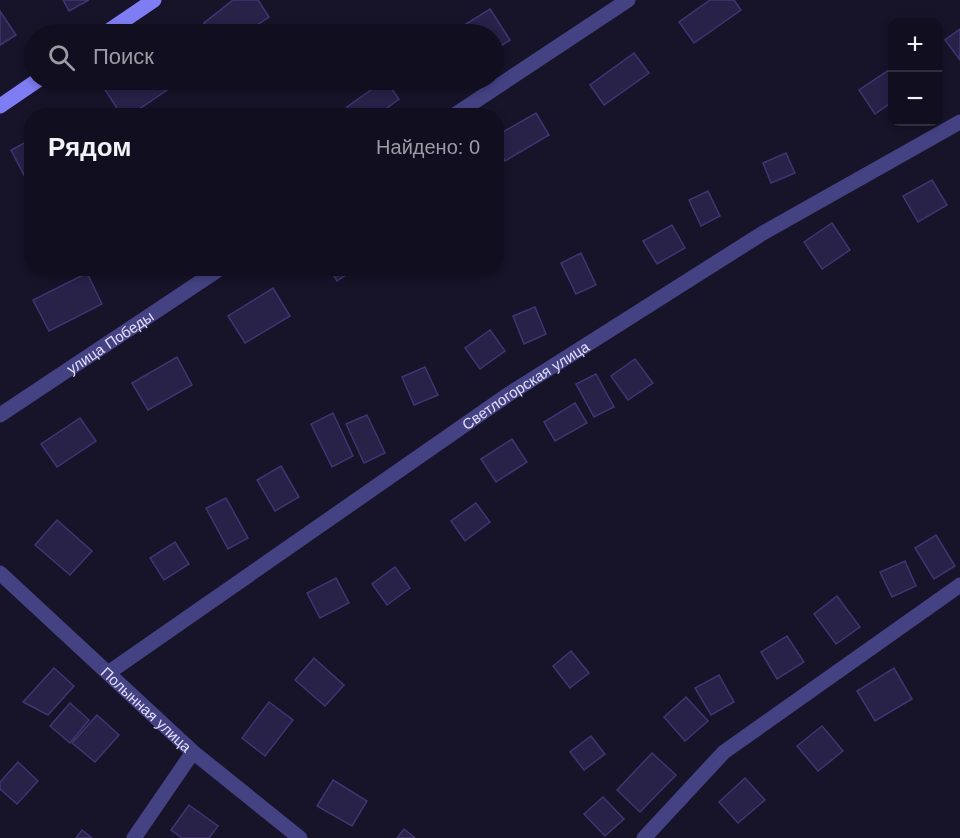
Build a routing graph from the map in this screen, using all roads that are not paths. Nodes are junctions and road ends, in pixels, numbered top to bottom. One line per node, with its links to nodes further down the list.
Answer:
1 (154, 0): 3 (main road)
2 (628, 0): 4 (street)
3 (119, 24)
4 (504, 82)
5 (24, 90): 7 (main road)
6 (492, 90): 8 (street)
7 (0, 106)
8 (465, 108)
9 (960, 122): 14 (street, Светлогорская улица)
10 (209, 276): 11 (street, улица Победы)
11 (0, 414)
12 (0, 573): 14 (street, Полынная улица)
13 (960, 585): 18 (street)
14 (108, 673): 15 (street, Полынная улица)
15 (193, 752): 16 (street); 17 (street, Полынная улица)
16 (134, 838)
17 (300, 838)
18 (644, 838)

